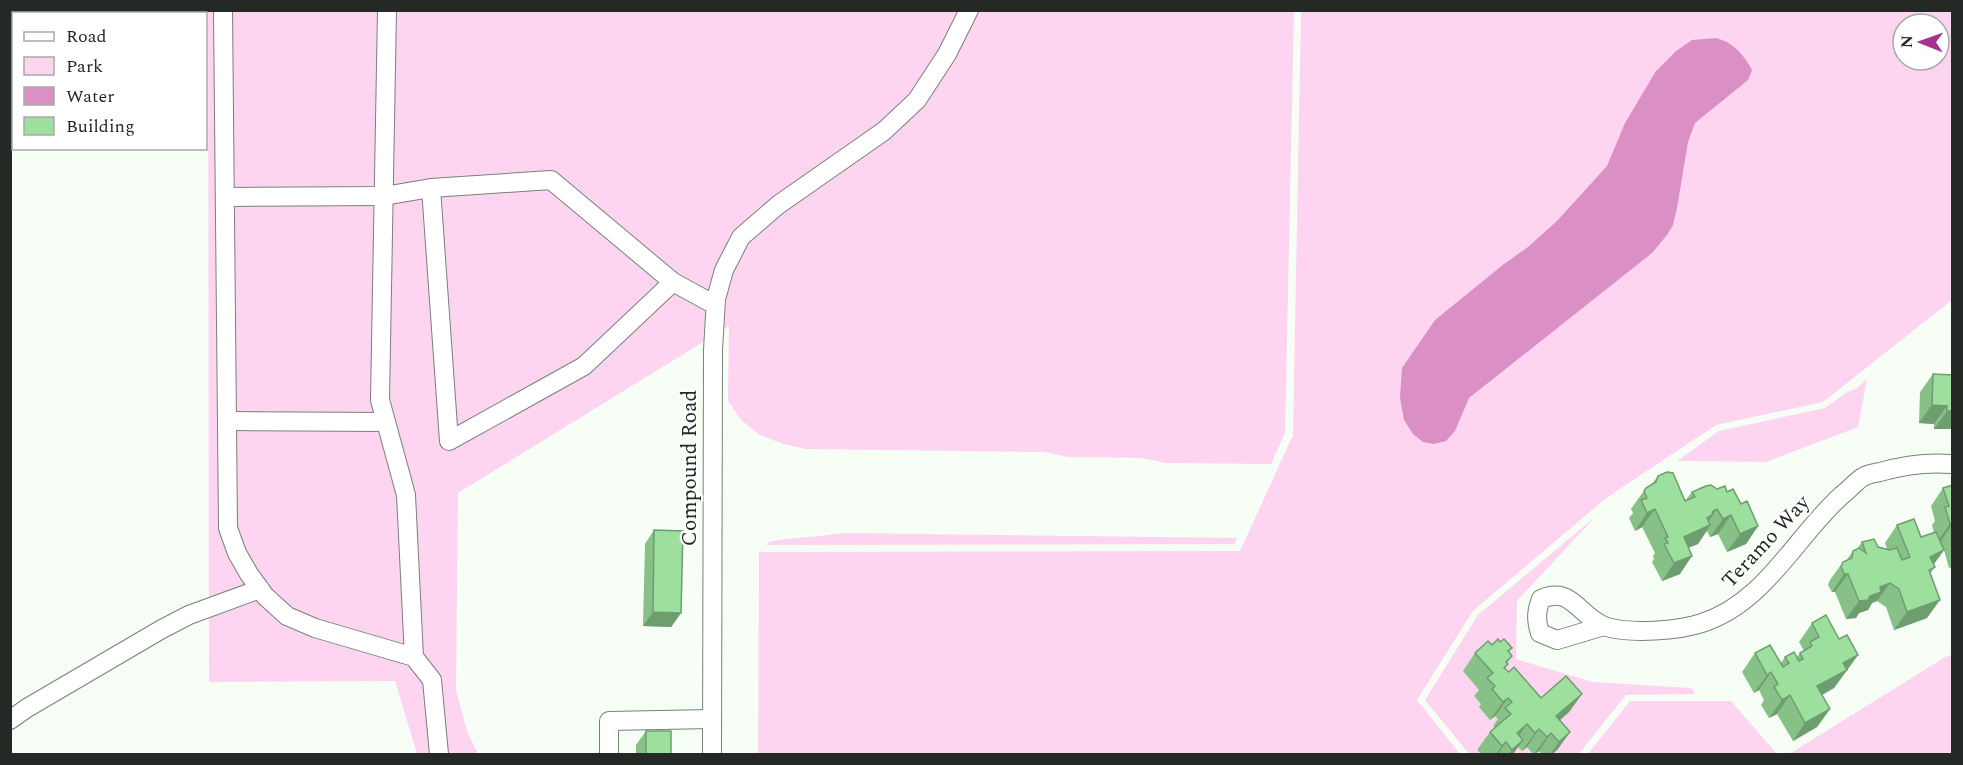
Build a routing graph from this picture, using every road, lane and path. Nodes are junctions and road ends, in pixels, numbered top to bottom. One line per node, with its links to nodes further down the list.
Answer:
1 (223, 10): 5 (street)
2 (387, 10): 6 (street)
3 (969, 10): 8 (street, Compound Road)
4 (431, 188): 6 (street); 7 (street); 7 (street)
5 (226, 196): 6 (street); 9 (street)
6 (384, 196): 10 (street)
7 (673, 282): 8 (street)
8 (715, 305): 15 (street, Compound Road)
9 (227, 421): 10 (street); 12 (street)
10 (386, 422): 14 (street)
11 (1953, 464): 13 (street, Teramo Way)
12 (260, 589): 14 (street); 16 (street)
13 (1604, 626)
14 (414, 657): 17 (street)
15 (711, 719): 18 (street); 19 (street, Compound Road)
16 (10, 720)
17 (439, 754)
18 (609, 754)
19 (712, 754)

